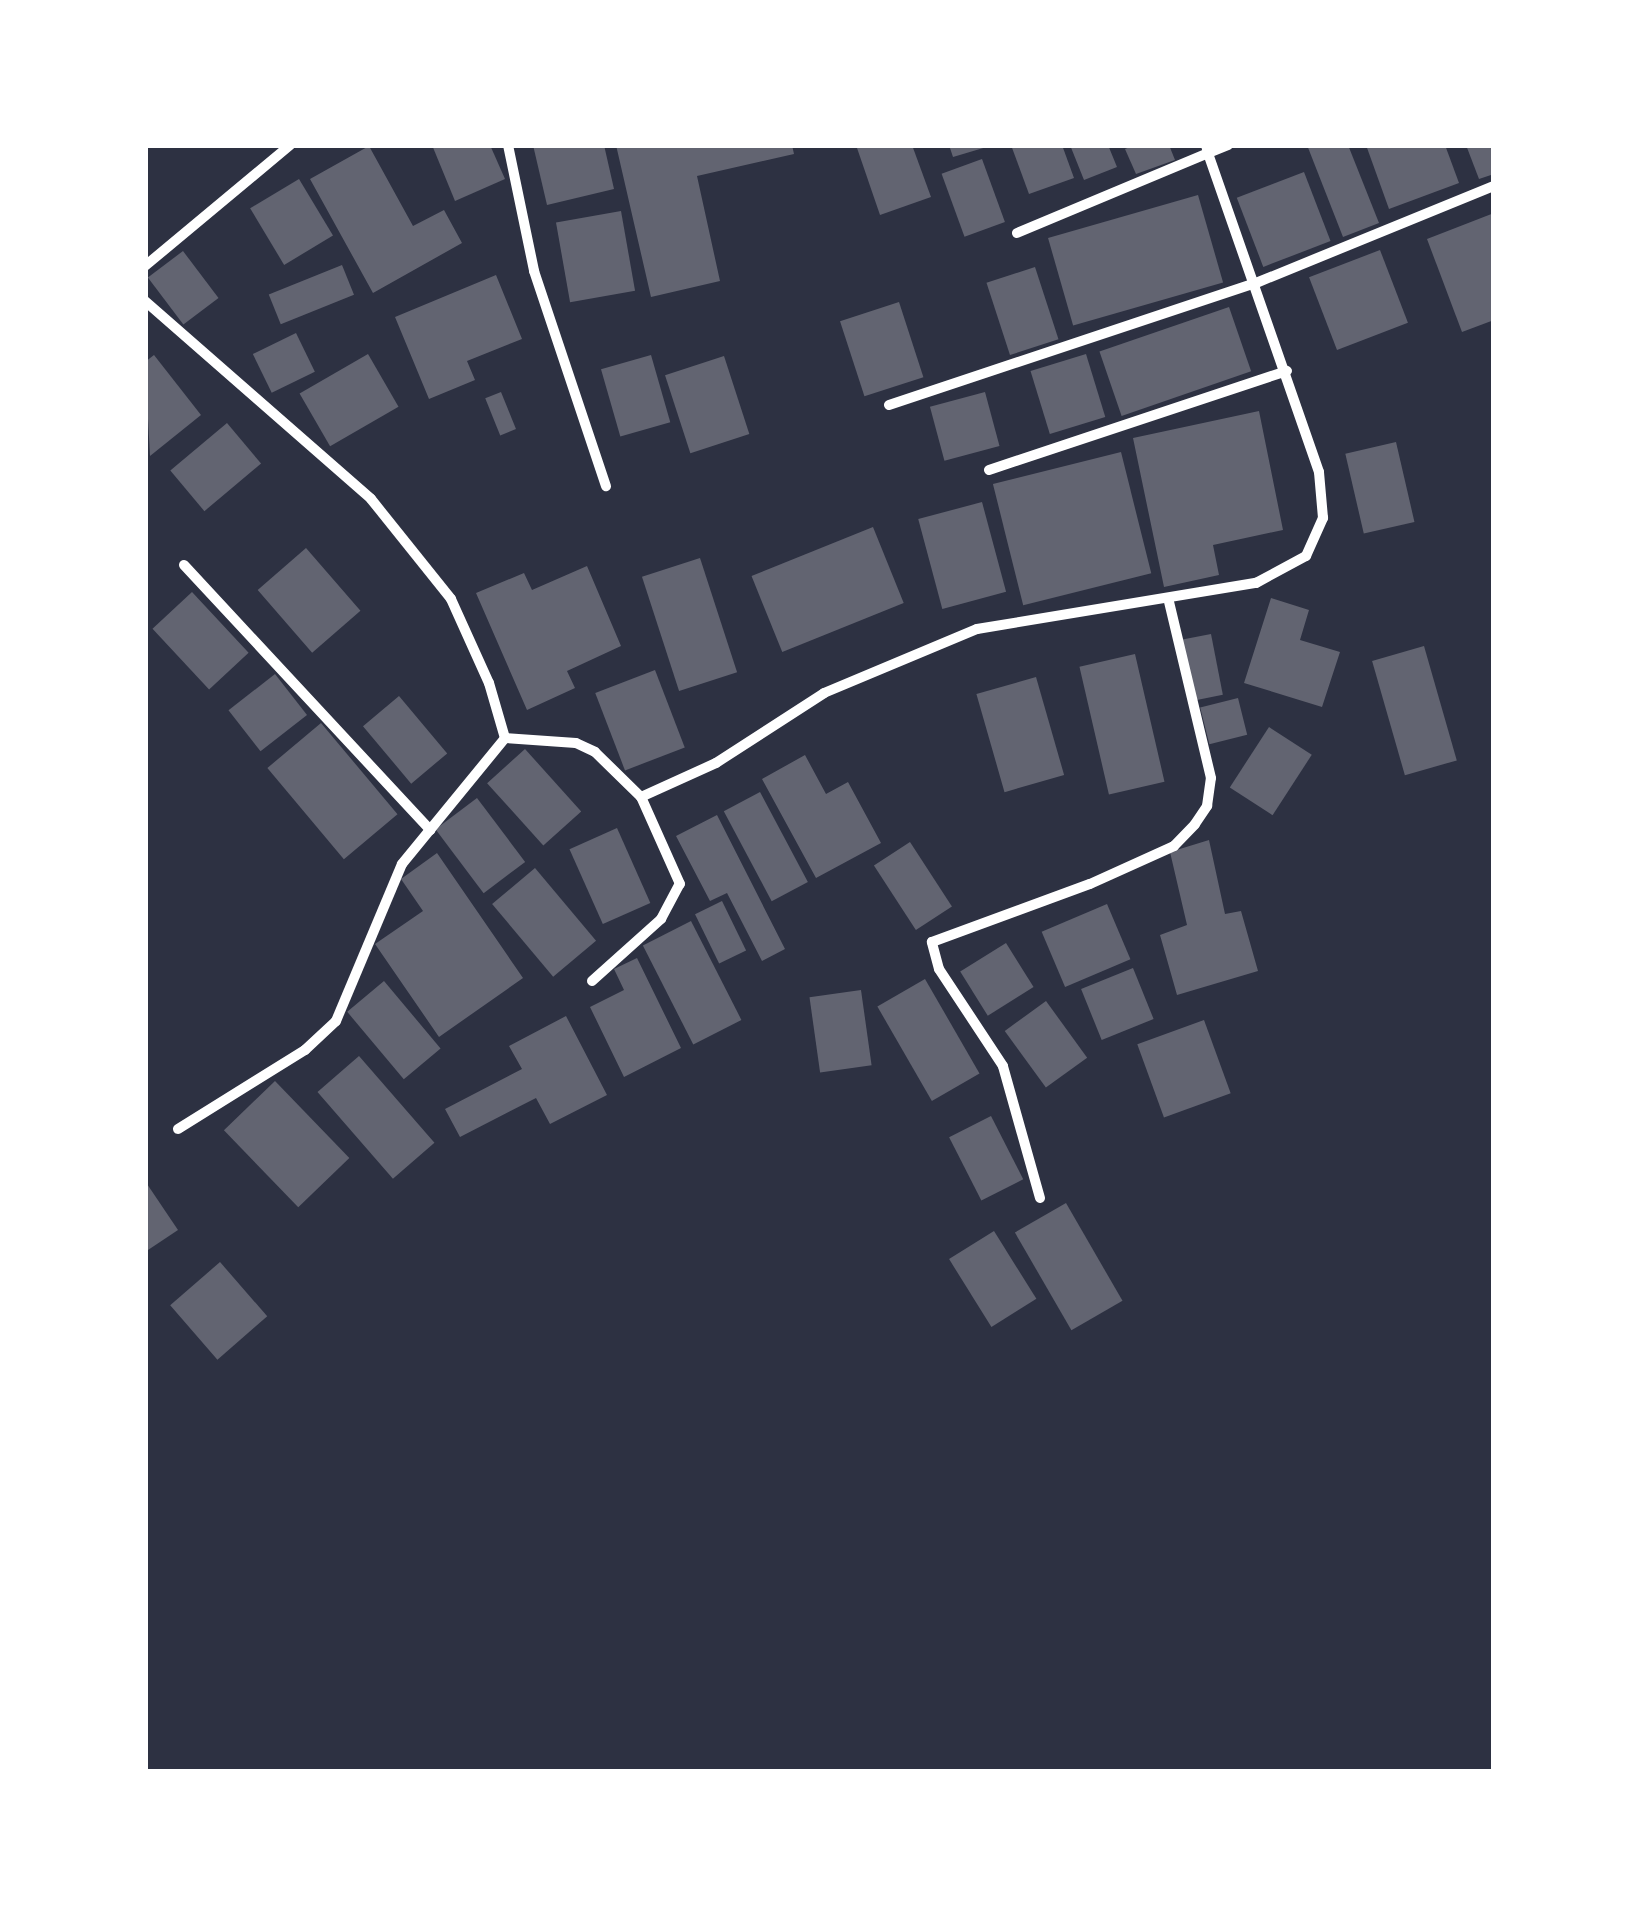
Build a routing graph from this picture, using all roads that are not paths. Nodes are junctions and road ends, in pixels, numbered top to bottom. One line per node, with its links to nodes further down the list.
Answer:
1 (290, 145): 7 (street)
2 (508, 145): 13 (street)
3 (1228, 145): 4 (street)
4 (1207, 149): 6 (street); 8 (street)
5 (1494, 186): 8 (street)
6 (1016, 232)
7 (145, 266)
8 (1256, 283): 10 (street); 11 (street)
9 (145, 301): 16 (street)
10 (1287, 371): 12 (street); 15 (street)
11 (889, 405)
12 (990, 470)
13 (606, 486)
14 (184, 565): 18 (street)
15 (1168, 598): 17 (street); 21 (street)
16 (505, 738): 17 (street); 18 (street)
17 (640, 798): 19 (street)
18 (430, 830): 20 (street)
19 (592, 981)
20 (178, 1129)
21 (1040, 1198)

